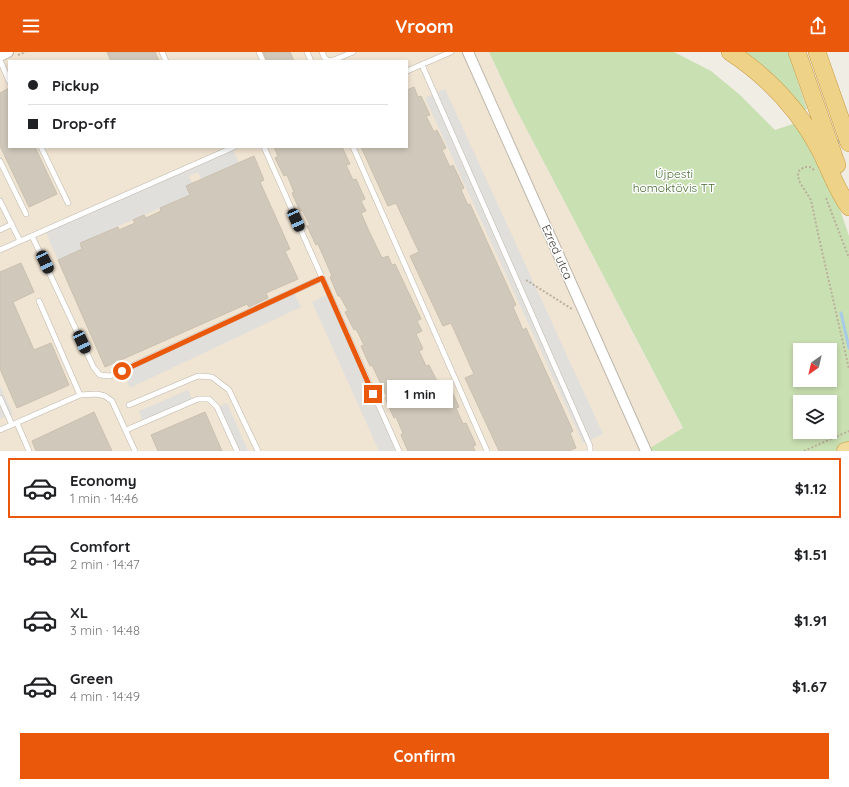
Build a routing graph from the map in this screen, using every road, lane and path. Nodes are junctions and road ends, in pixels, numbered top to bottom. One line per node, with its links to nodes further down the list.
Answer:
1 (8, 52): 9 (street)
2 (322, 52): 3 (lane)
3 (353, 52)
4 (451, 52): 11 (lane)
5 (468, 52): 53 (street, Ezred utca)
6 (730, 52): 25 (highway)
7 (797, 52): 23 (highway)
8 (817, 52): 14 (highway)
9 (0, 56)
10 (0, 60): 13 (lane)
11 (422, 65): 12 (lane); 33 (lane)
12 (408, 71)
13 (8, 78)
14 (849, 143)
15 (41, 148): 24 (lane)
16 (232, 148): 29 (lane)
17 (264, 148): 34 (lane)
18 (352, 148): 51 (lane)
19 (0, 161): 26 (lane)
20 (816, 172): 37 (path)
21 (824, 194): 32 (path)
22 (0, 200): 27 (lane)
23 (849, 200)
24 (68, 203)
25 (849, 207)
26 (26, 214)
27 (12, 224): 28 (lane); 30 (lane)
28 (0, 230)
29 (32, 236): 30 (lane); 34 (lane)
30 (20, 241): 31 (lane)
31 (0, 250)
32 (849, 258)
33 (514, 273): 36 (path); 52 (lane)
34 (322, 278): 50 (lane)
35 (39, 301): 38 (lane)
36 (573, 309)
37 (849, 369)
38 (80, 395): 41 (lane); 43 (lane)
39 (0, 398): 41 (lane)
40 (129, 405): 49 (lane)
41 (14, 424): 42 (lane); 46 (lane)
42 (0, 430)
43 (126, 430): 47 (lane); 48 (lane)
44 (849, 431): 54 (path)
45 (849, 450): 55 (main road)
46 (29, 451)
47 (135, 451)
48 (237, 451)
49 (258, 451)
50 (398, 451)
51 (487, 451)
52 (590, 451)
53 (646, 451)
54 (804, 451)
55 (845, 451)

